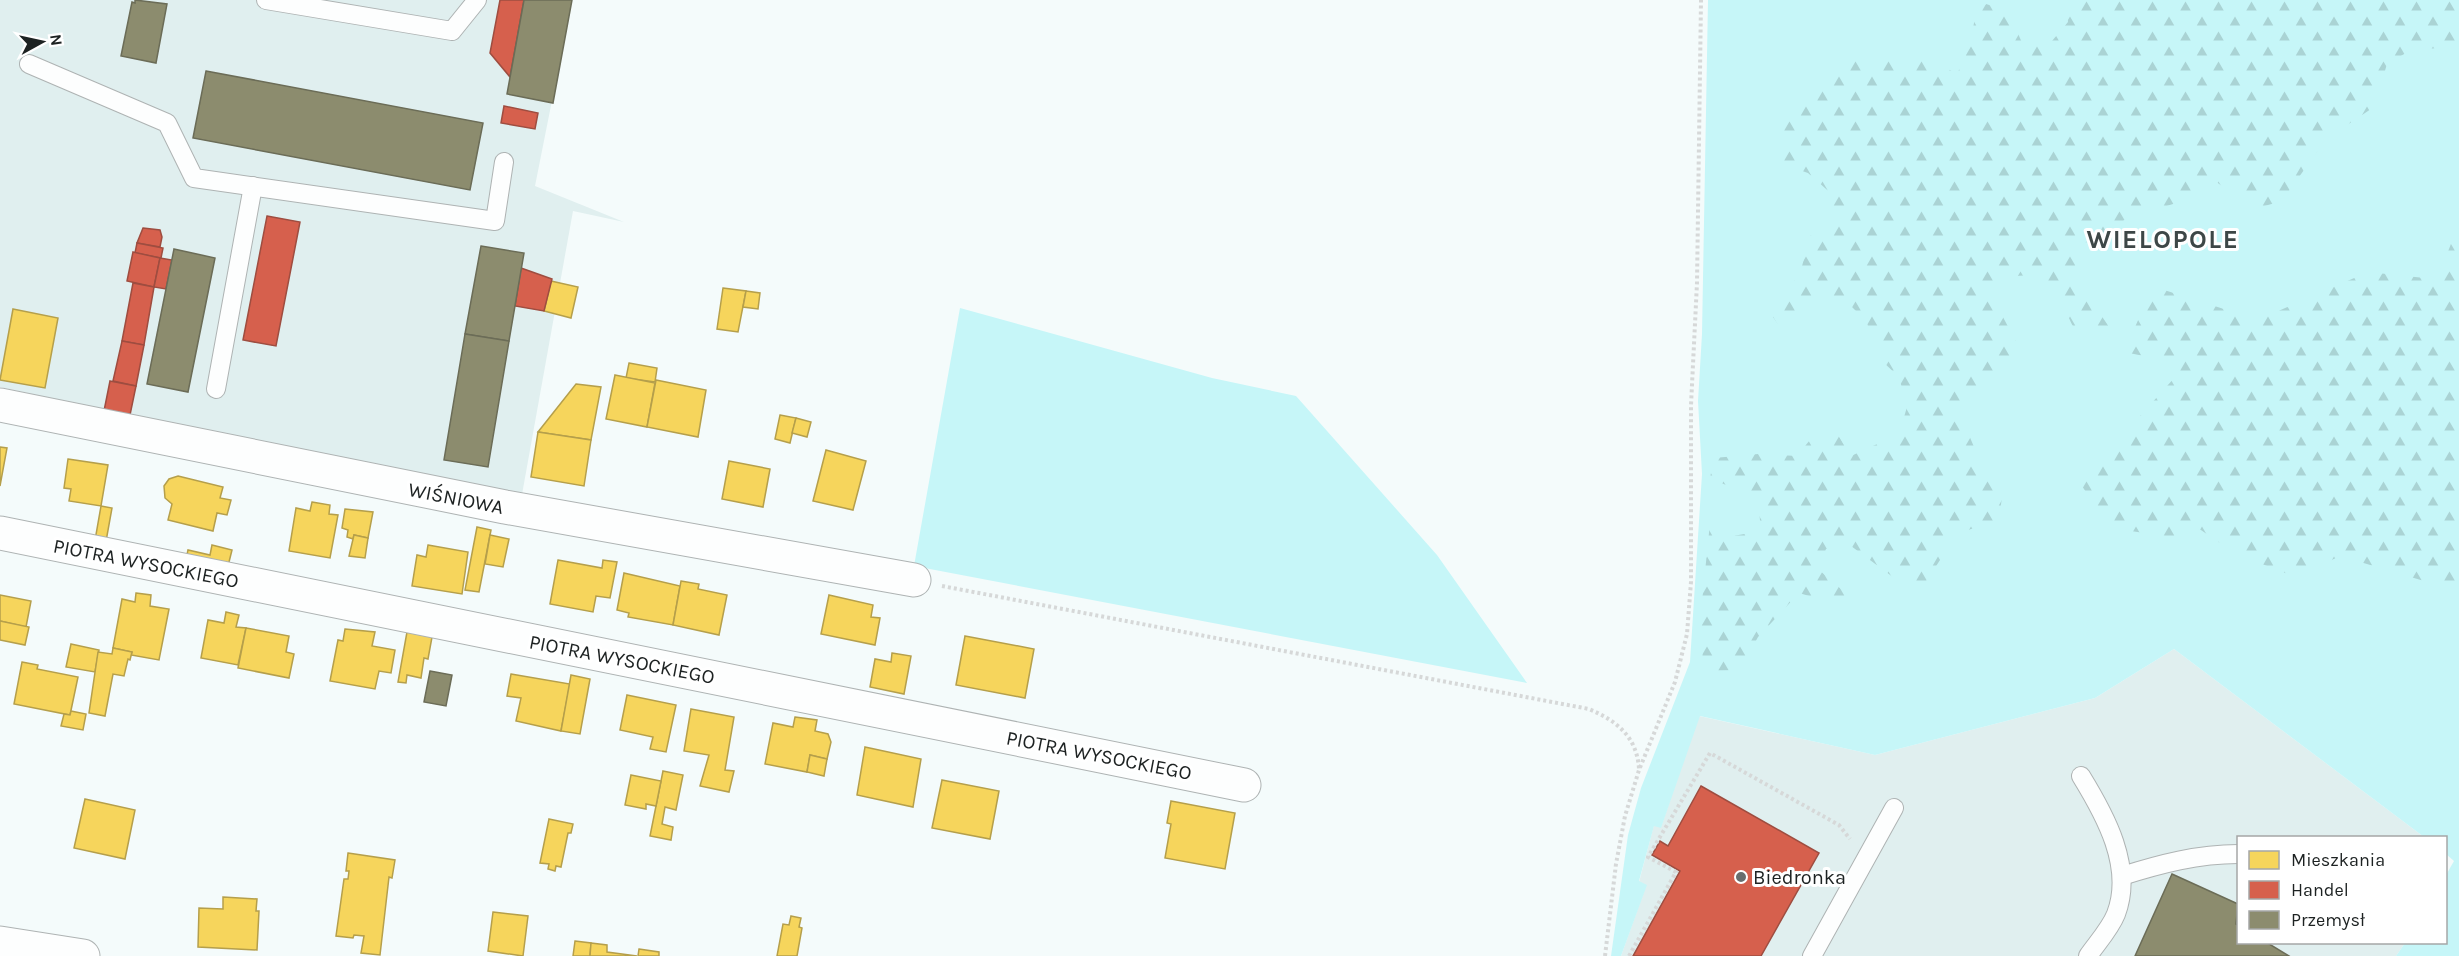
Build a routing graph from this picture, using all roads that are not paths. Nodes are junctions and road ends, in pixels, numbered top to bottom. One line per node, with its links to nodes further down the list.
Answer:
1 (266, 0): 2 (lane)
2 (477, 0)
3 (29, 64): 5 (lane)
4 (504, 162): 5 (lane)
5 (253, 186): 6 (lane)
6 (216, 389)
7 (0, 405): 9 (street, WIŚNIOWA)
8 (0, 533): 11 (street, PIOTRA WYSOCKIEGO)
9 (914, 580)
10 (2081, 776): 14 (lane)
11 (1244, 785)
12 (1894, 808): 17 (lane)
13 (2237, 855): 14 (lane)
14 (2122, 876): 18 (lane)
15 (0, 944): 16 (street)
16 (83, 956)
17 (1812, 956)
18 (2088, 956)

